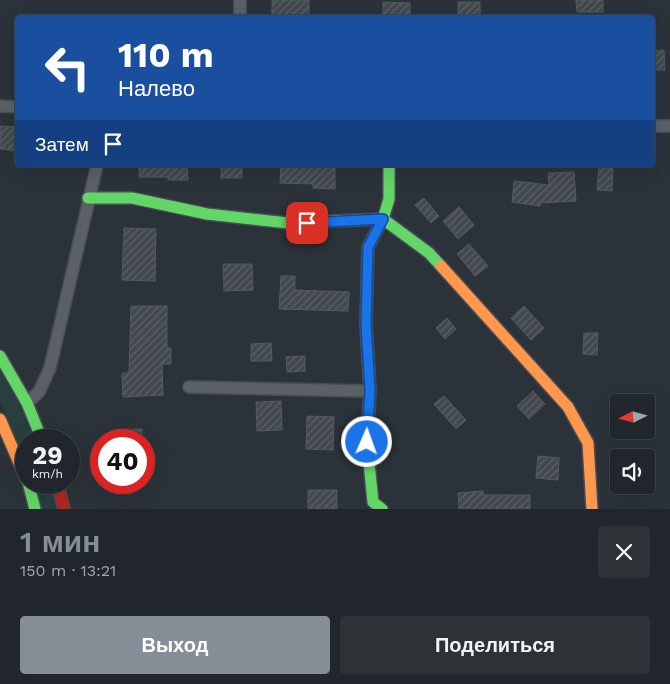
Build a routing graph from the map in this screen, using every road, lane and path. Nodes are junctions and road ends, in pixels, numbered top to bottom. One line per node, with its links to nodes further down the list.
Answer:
1 (240, 0): 2 (street)
2 (240, 15)
3 (0, 106): 4 (street)
4 (15, 106)
5 (655, 126): 6 (street)
6 (670, 126)
7 (96, 167): 9 (street)
8 (389, 167): 10 (street)
9 (88, 198): 10 (street); 14 (street)
10 (383, 219): 13 (street); 23 (street)
11 (0, 356): 14 (street)
12 (189, 387): 13 (street)
13 (370, 391): 22 (street)
14 (27, 403): 16 (street)
15 (0, 419): 17 (street)
16 (38, 429)
17 (15, 454)
18 (31, 494): 20 (street)
19 (60, 494): 21 (street)
20 (35, 509)
21 (64, 509)
22 (382, 509)
23 (592, 509)

